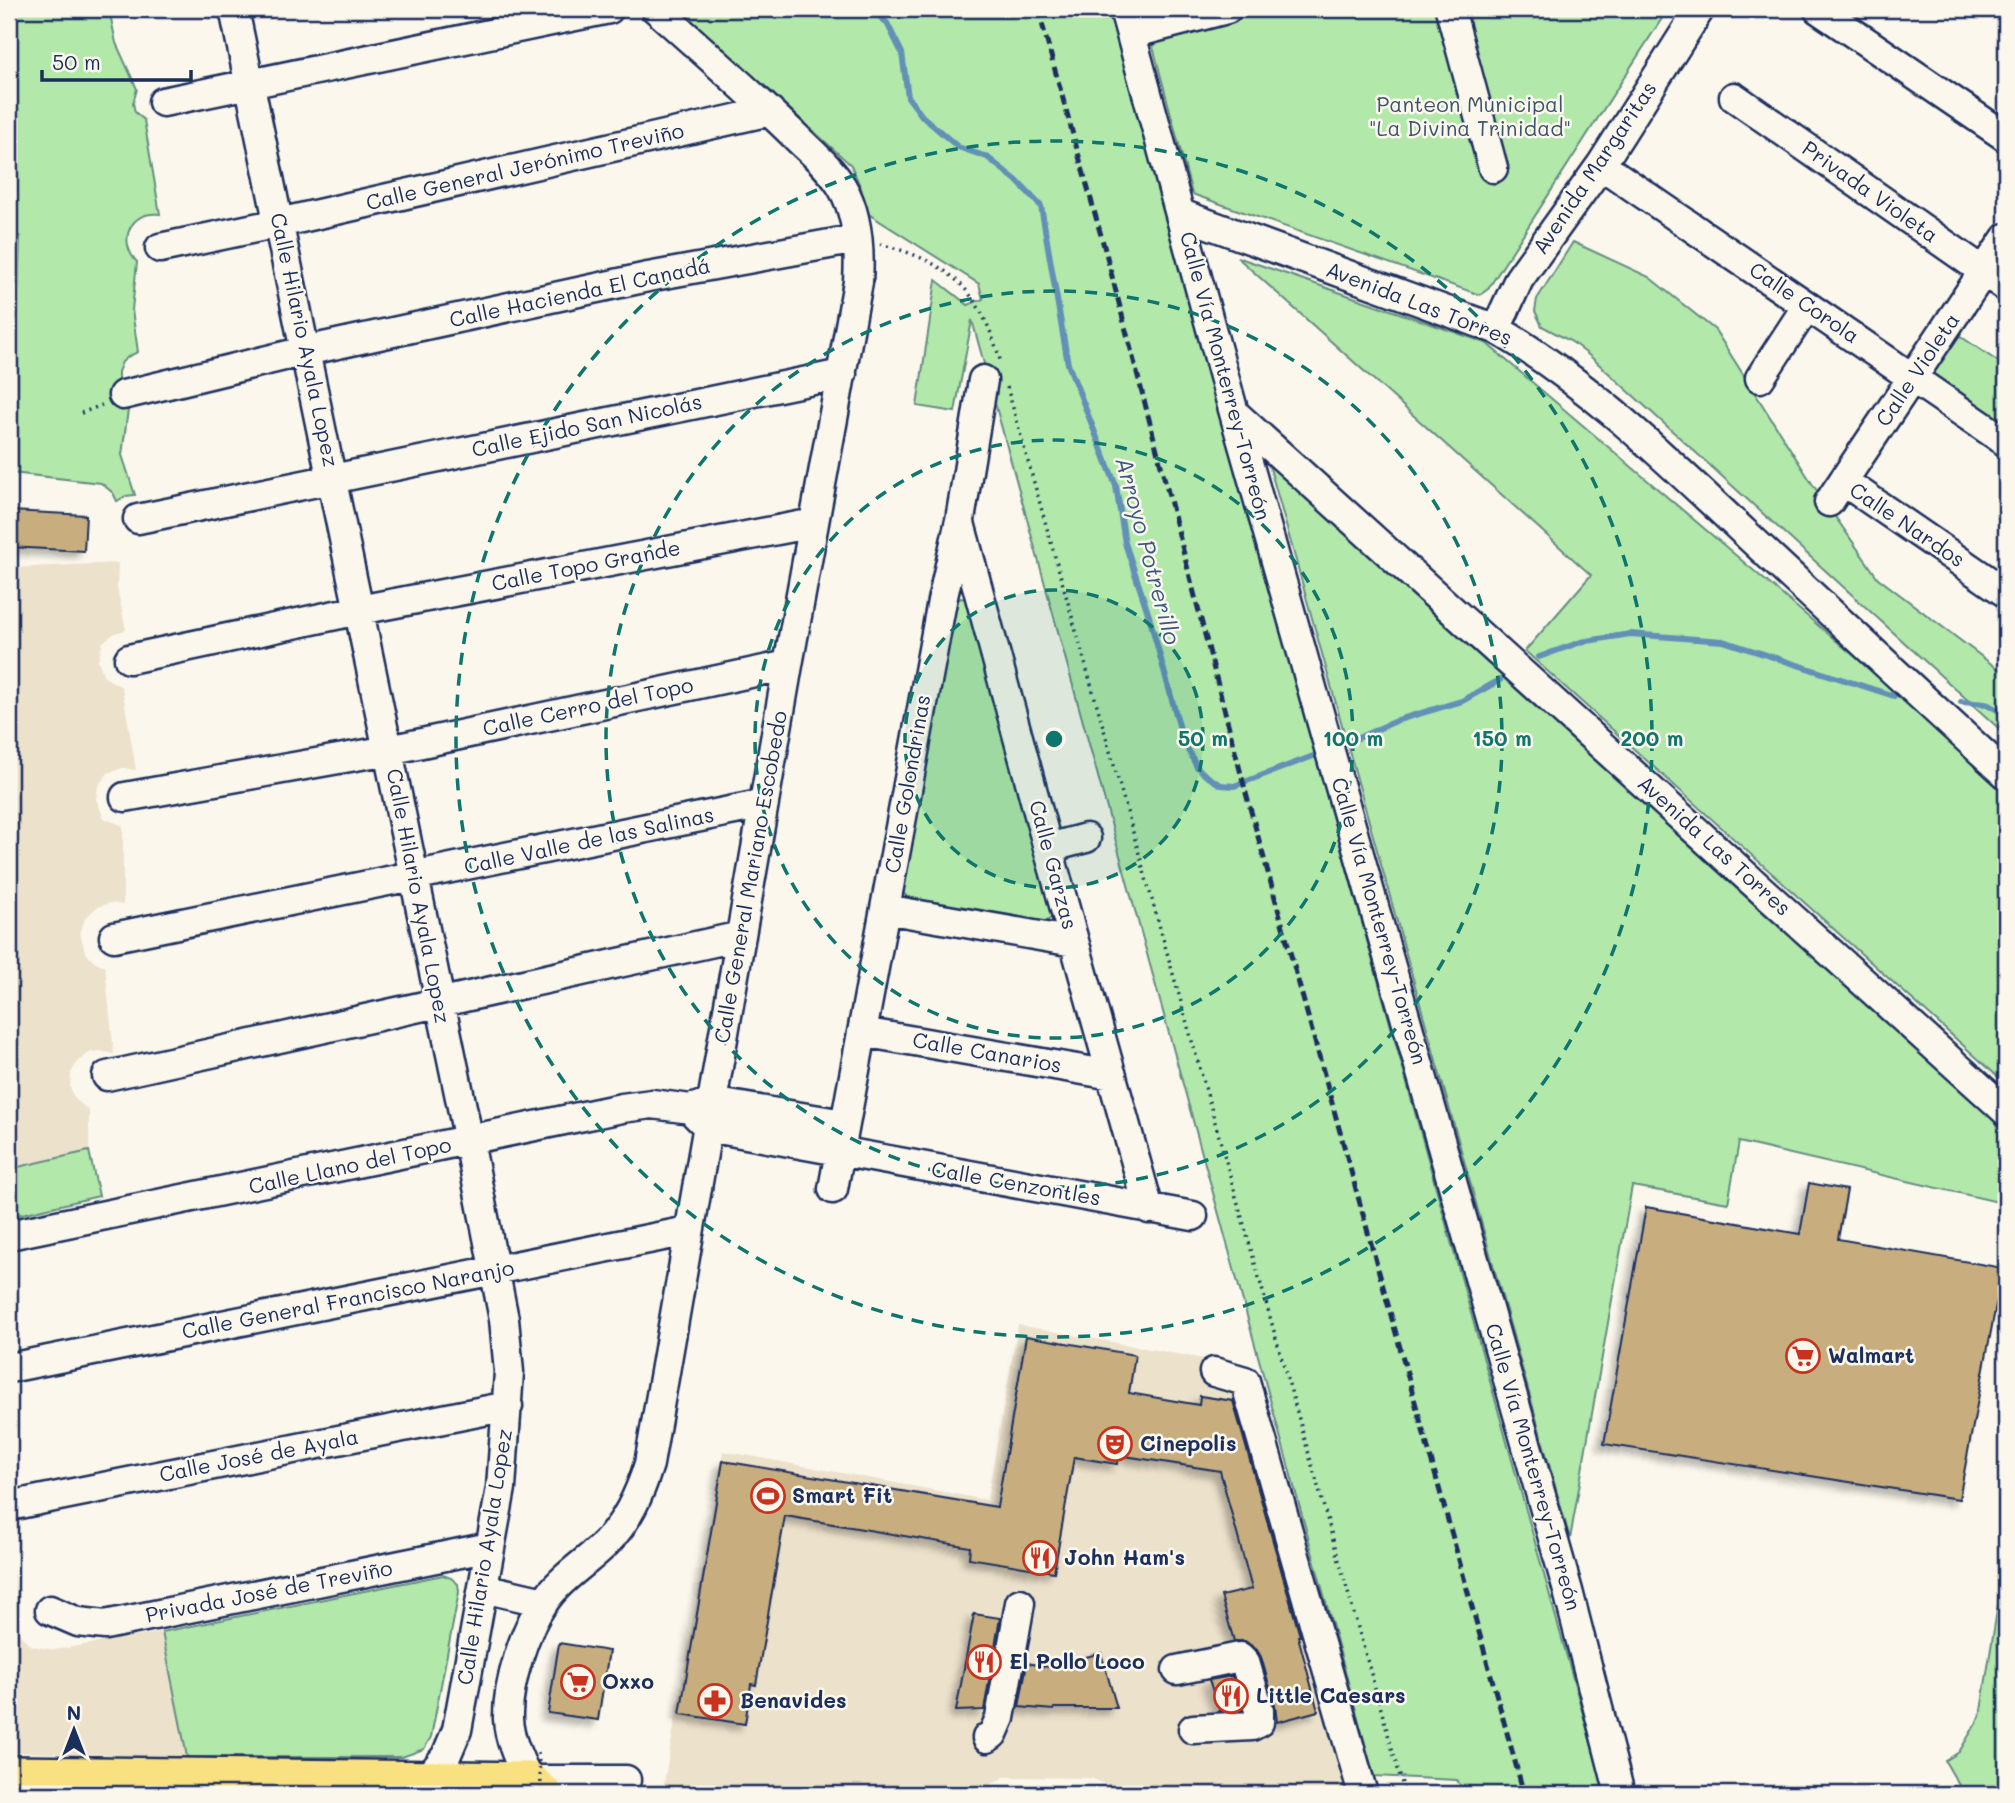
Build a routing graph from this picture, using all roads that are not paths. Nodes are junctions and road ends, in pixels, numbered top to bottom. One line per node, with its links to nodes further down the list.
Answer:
1 (234, 9): 9 (street, Calle Hilario Ayala Lopez)
2 (609, 9): 9 (street)
3 (656, 9): 12 (street, Calle General Mariano Escobedo)
4 (1227, 9): 8 (street)
5 (1450, 9): 15 (street)
6 (1700, 9): 14 (street, Avenida Margaritas)
7 (1818, 9): 13 (street)
8 (1127, 21): 16 (street, Calle Vía Monterrey-Torreón)
9 (250, 84): 11 (street); 17 (street, Calle Hilario Ayala Lopez)
10 (1734, 97): 21 (street, Privada Violeta)
11 (163, 102)
12 (770, 111): 17 (street, Calle General Jerónimo Treviño); 19 (street, Calle General Mariano Escobedo)
13 (2006, 137)
14 (1601, 165): 22 (street, Calle Corola); 23 (street, Avenida Margaritas)
15 (1493, 168)
16 (1181, 214): 23 (street, Avenida Las Torres); 30 (street, Calle Vía Monterrey-Torreón)
17 (279, 223): 20 (street, Calle General Jerónimo Treviño); 24 (street, Calle Hilario Ayala Lopez)
18 (2006, 238): 21 (street, Calle Violeta)
19 (857, 239): 24 (street, Calle Hacienda El Canadá); 25 (street, Calle General Mariano Escobedo)
20 (160, 247)
21 (1995, 280): 27 (street, Calle Violeta)
22 (1807, 306): 26 (street); 27 (street, Calle Corola)
23 (1496, 329): 42 (street, Avenida Las Torres)
24 (304, 351): 29 (street, Calle Hacienda El Canadá); 32 (street, Calle Hilario Ayala Lopez)
25 (842, 374): 32 (street, Calle Ejido San Nicolás); 36 (street, Calle General Mariano Escobedo)
26 (1760, 378)
27 (1913, 378): 31 (street, Calle Corola); 33 (street, Calle Violeta)
28 (998, 379): 35 (street, Calle Golondrinas)
29 (123, 395)
30 (1234, 413): 56 (street, Avenida Las Torres); 84 (street, Calle Vía Monterrey-Torreón)
31 (2006, 442)
32 (333, 478): 34 (street, Calle Ejido San Nicolás); 38 (street, Calle Hilario Ayala Lopez)
33 (1836, 491): 37 (street, Calle Nardos)
34 (138, 519)
35 (960, 520): 46 (street, Calle Garzas); 48 (street, Calle Golondrinas)
36 (814, 523): 38 (street, Calle Topo Grande); 40 (street, Calle General Mariano Escobedo)
37 (2006, 593)
38 (359, 610): 39 (street, Calle Topo Grande); 41 (street, Calle Hilario Ayala Lopez)
39 (129, 659)
40 (788, 665): 41 (street, Calle Cerro del Topo); 44 (street, Calle General Mariano Escobedo)
41 (389, 750): 43 (street, Calle Cerro del Topo); 47 (street, Calle Hilario Ayala Lopez)
42 (2006, 774)
43 (125, 797)
44 (764, 804): 47 (street, Calle Valle de las Salinas); 49 (street, Calle General Mariano Escobedo)
45 (1086, 838): 46 (street)
46 (1048, 848): 51 (street, Calle Garzas)
47 (414, 877): 50 (street, Calle Valle de las Salinas); 52 (street, Calle Hilario Ayala Lopez)
48 (885, 909): 51 (street); 53 (street, Calle Golondrinas)
49 (741, 936): 52 (street); 57 (street, Calle General Mariano Escobedo)
50 (114, 937)
51 (1074, 942): 54 (street, Calle Garzas)
52 (439, 1003): 55 (street); 59 (street, Calle Hilario Ayala Lopez)
53 (862, 1032): 54 (street, Calle Canarios); 58 (street, Calle Golondrinas)
54 (1112, 1075): 62 (street, Calle Garzas)
55 (107, 1076)
56 (2006, 1111)
57 (703, 1113): 58 (street); 59 (street, Calle Llano del Topo); 60 (street, Calle Cenzontles); 64 (street, Calle General Mariano Escobedo)
58 (844, 1124): 60 (street, Calle Golondrinas)
59 (470, 1141): 65 (street, Calle Llano del Topo); 66 (street, Calle Hilario Ayala Lopez)
60 (839, 1152): 61 (street, Calle Golondrinas); 62 (street, Calle Cenzontles)
61 (833, 1189)
62 (1149, 1209): 63 (street, Calle Cenzontles)
63 (1193, 1216)
64 (688, 1231): 66 (street, Calle General Francisco Naranjo); 73 (street, Calle General Mariano Escobedo)
65 (9, 1235)
66 (495, 1270): 67 (street, Calle General Francisco Naranjo); 69 (street, Calle Hilario Ayala Lopez)
67 (9, 1368)
68 (1214, 1372): 83 (street)
69 (508, 1406): 70 (street, Calle José de Ayala); 71 (street, Calle Hilario Ayala Lopez)
70 (9, 1506)
71 (491, 1547): 72 (street, Calle Hilario Ayala Lopez); 75 (street, Privada José de Treviño)
72 (483, 1588): 73 (street); 80 (street, Calle Hilario Ayala Lopez)
73 (544, 1602): 81 (street, Calle General Mariano Escobedo)
74 (1020, 1603): 78 (street)
75 (50, 1610)
76 (1177, 1670): 77 (street)
77 (1193, 1729)
78 (987, 1738)
79 (9, 1774): 80 (main road)
80 (428, 1780): 81 (main road)
81 (538, 1780): 82 (street)
82 (626, 1780)
83 (1363, 1794)
84 (1620, 1794)

